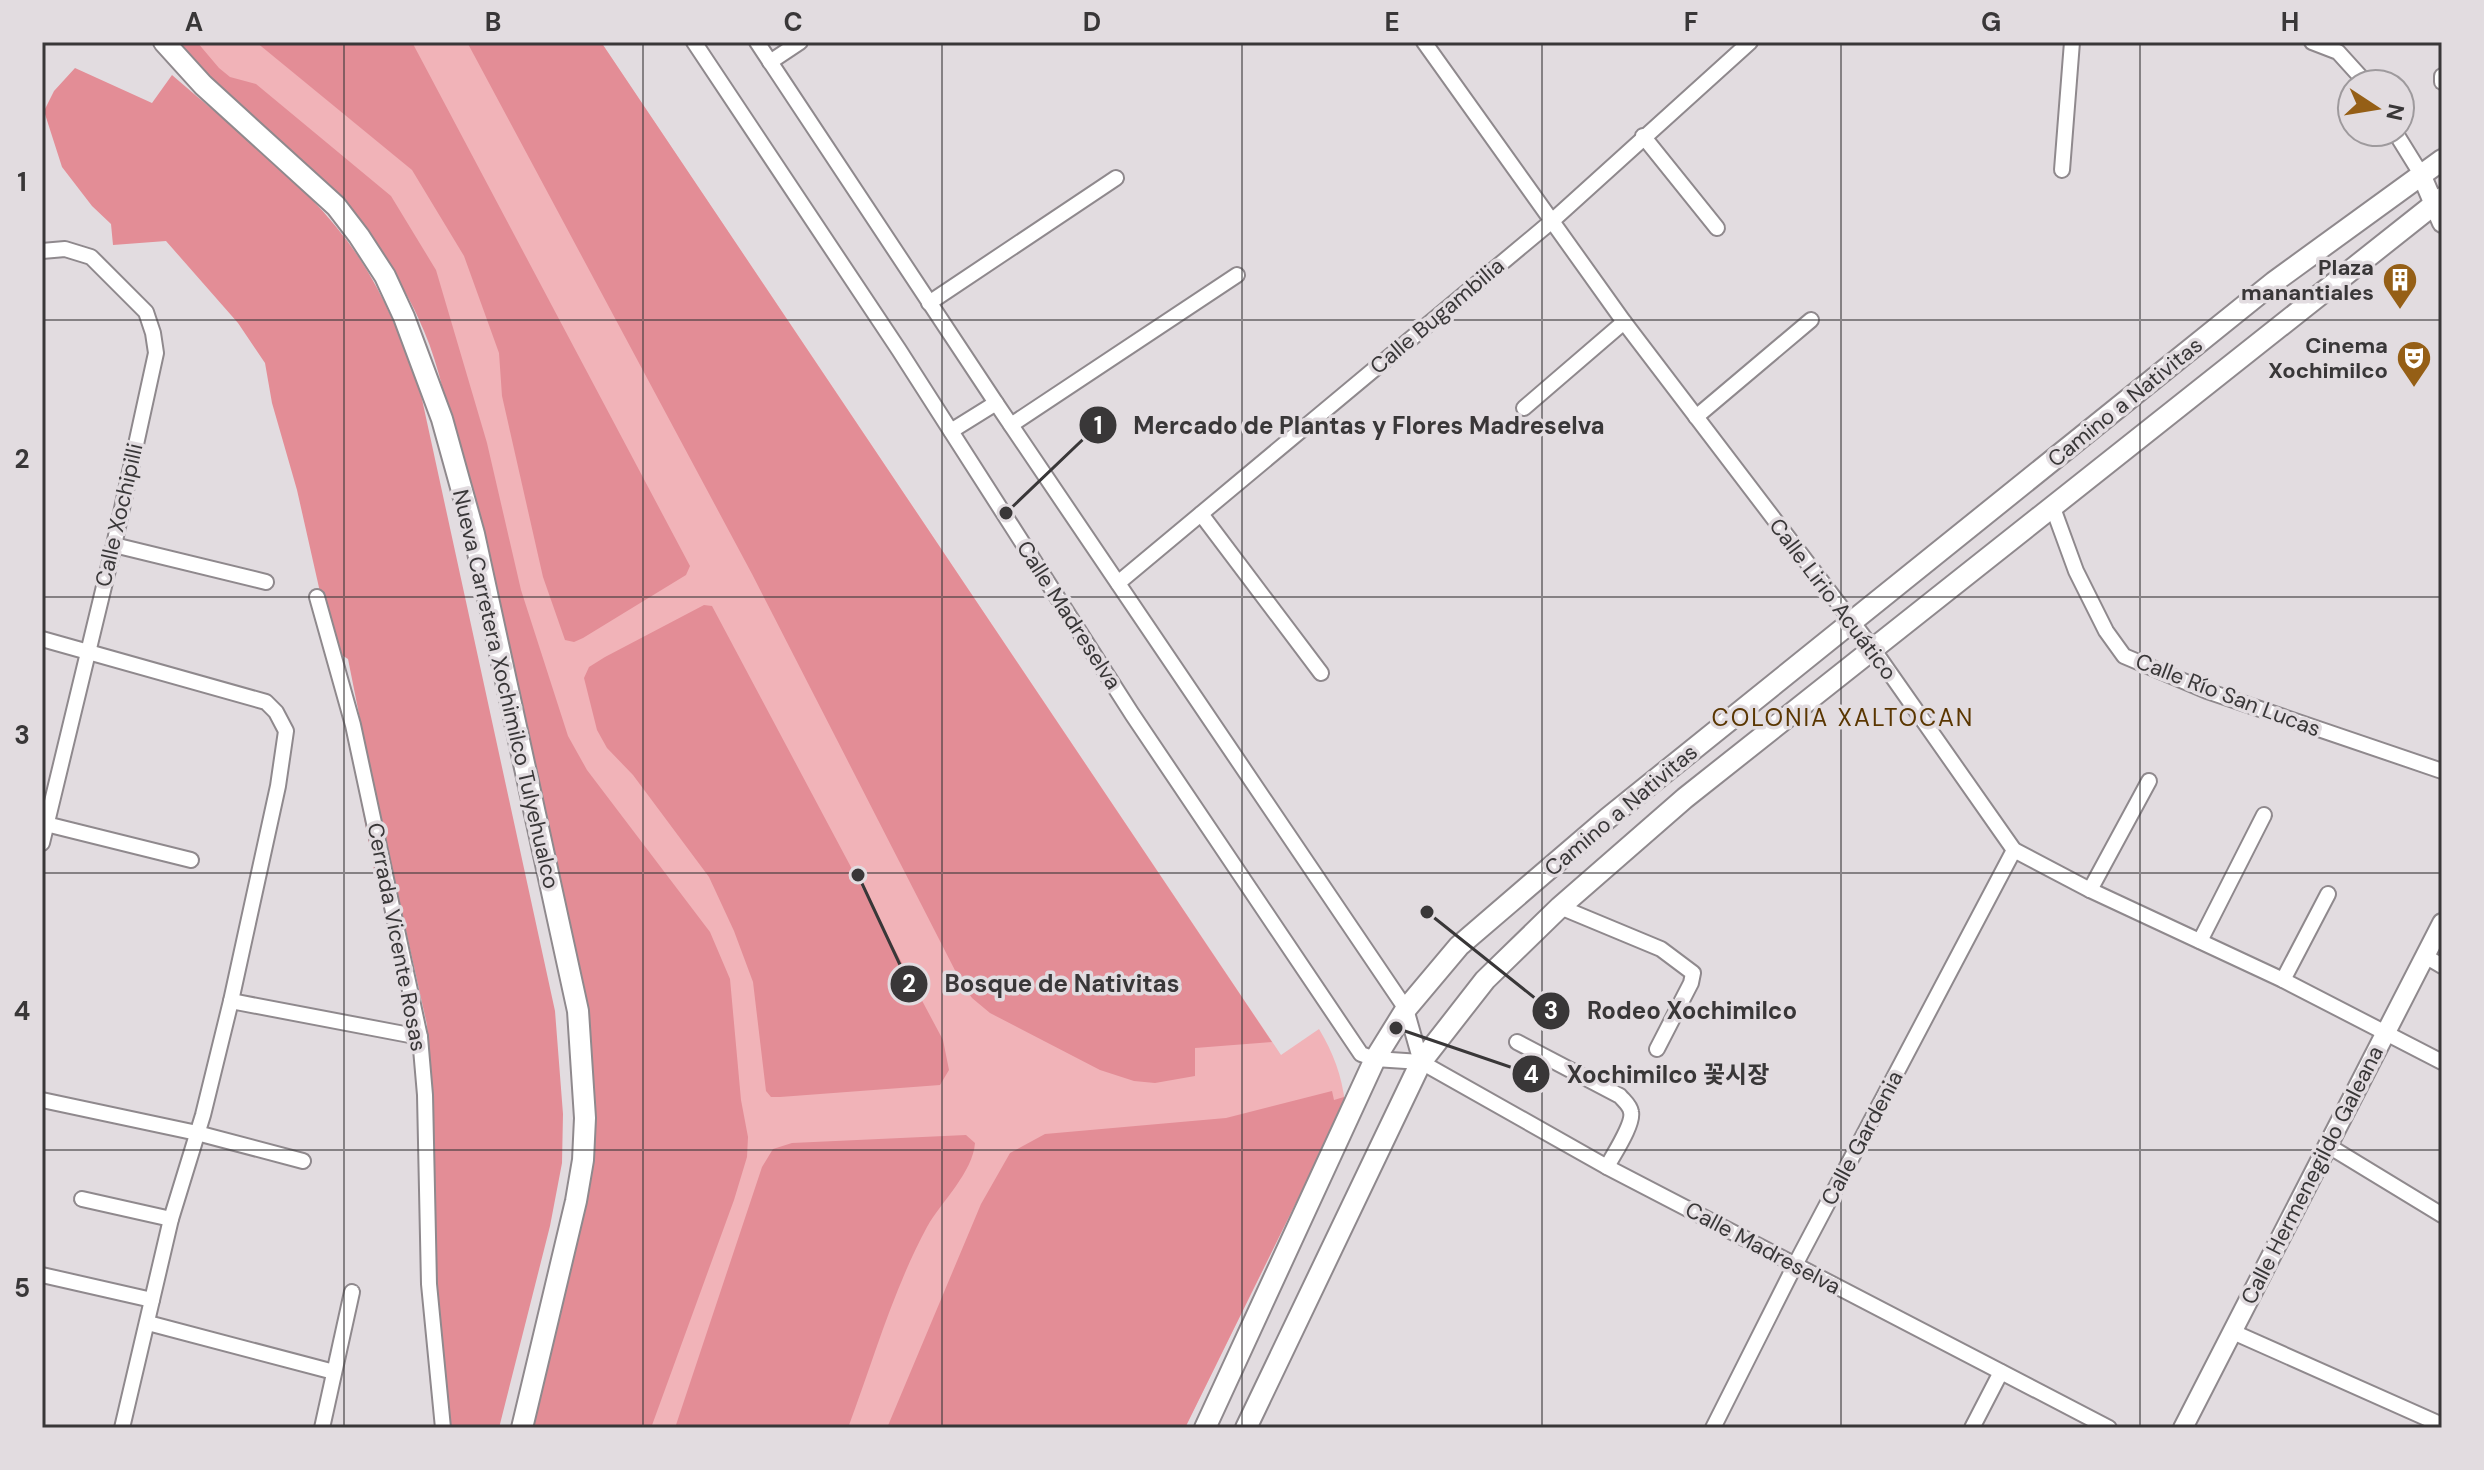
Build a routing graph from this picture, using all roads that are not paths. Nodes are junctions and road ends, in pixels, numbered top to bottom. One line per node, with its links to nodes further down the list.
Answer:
1 (164, 42): 85 (main road, Nueva Carretera Xochimilco Tulyehualco)
2 (694, 42): 29 (street, Calle Madreselva)
3 (757, 42): 9 (street)
4 (800, 42): 9 (street)
5 (1424, 42): 18 (street, Calle Lirio Acuático)
6 (1750, 42): 11 (street, Calle Bugambilia)
7 (2072, 42): 14 (street)
8 (2312, 42): 10 (street)
9 (770, 62): 22 (street)
10 (2352, 68)
11 (1643, 136): 18 (street, Calle Bugambilia); 19 (street)
12 (2405, 148): 15 (street)
13 (2442, 160): 15 (main road, Camino a Nativitas)
14 (2062, 170)
15 (2421, 174): 17 (street); 36 (main road, Camino a Nativitas)
16 (1116, 178): 22 (street)
17 (2439, 208): 30 (main road, Camino a Nativitas)
18 (1552, 221): 24 (street, Calle Lirio Acuático); 31 (street, Calle Bugambilia)
19 (1717, 228)
20 (42, 251): 32 (street, Calle Xochipilli)
21 (1237, 275): 28 (street)
22 (929, 303): 25 (street)
23 (1811, 320): 27 (street)
24 (1624, 322): 26 (street); 27 (street, Calle Lirio Acuático)
25 (996, 403): 28 (street); 29 (street)
26 (1524, 408)
27 (1696, 417): 36 (street, Calle Lirio Acuático)
28 (1011, 425): 34 (street)
29 (951, 431): 62 (street, Calle Madreselva)
30 (2053, 508): 38 (main road, Camino a Nativitas); 41 (street, Calle Río San Lucas)
31 (1201, 514): 34 (street, Calle Bugambilia); 40 (street)
32 (114, 545): 33 (street); 39 (street, Calle Xochipilli)
33 (266, 582)
34 (1118, 583): 57 (street)
35 (317, 597): 59 (street, Cerrada Vicente Rosas)
36 (1851, 622): 38 (street, Calle Lirio Acuático); 57 (main road, Camino a Nativitas)
37 (42, 639): 39 (street)
38 (1873, 649): 46 (street, Calle Lirio Acuático); 50 (main road, Camino a Nativitas)
39 (87, 652): 44 (street, Calle Xochipilli); 56 (street)
40 (1321, 673)
41 (2442, 771)
42 (2149, 781): 48 (street)
43 (2264, 815): 52 (street)
44 (46, 824): 45 (street, Calle Xochipilli); 47 (street)
45 (42, 843)
46 (2014, 850): 48 (street, Calle Lirio Acuático); 73 (street, Calle Gardenia)
47 (191, 860)
48 (2090, 890): 52 (street, Calle Lirio Acuático)
49 (2328, 894): 55 (street)
50 (1560, 907): 61 (street); 63 (main road, Camino a Nativitas)
51 (2442, 923): 53 (street, Calle Hermenegildo Galeana)
52 (2200, 941): 55 (street, Calle Lirio Acuático)
53 (2425, 956): 54 (street); 58 (street, Calle Hermenegildo Galeana)
54 (2442, 966)
55 (2283, 980): 58 (street, Calle Lirio Acuático)
56 (231, 1001): 59 (street); 66 (street)
57 (1406, 1009): 62 (main road, Camino a Nativitas); 63 (street)
58 (2385, 1034): 64 (street, Calle Lirio Acuático); 67 (street, Calle Hermenegildo Galeana)
59 (420, 1037): 84 (street, Cerrada Vicente Rosas)
60 (1517, 1042): 69 (street)
61 (1657, 1049)
62 (1375, 1059): 63 (street, Calle Madreselva); 86 (main road, Camino a Nativitas)
63 (1421, 1062): 69 (street, Calle Madreselva); 87 (main road, Camino a Nativitas)
64 (2442, 1062)
65 (42, 1100): 66 (street)
66 (197, 1133): 68 (street); 72 (street)
67 (2327, 1145): 71 (street); 78 (street, Calle Hermenegildo Galeana)
68 (303, 1161)
69 (1607, 1167): 73 (street, Calle Madreselva)
70 (82, 1199): 72 (street)
71 (2442, 1215)
72 (171, 1219): 76 (street)
73 (1795, 1265): 80 (street, Calle Madreselva); 88 (street, Calle Gardenia)
74 (42, 1275): 76 (street)
75 (352, 1292): 79 (street)
76 (152, 1300): 77 (street)
77 (148, 1323): 79 (street); 82 (street)
78 (2233, 1332): 81 (street); 91 (street, Calle Hermenegildo Galeana)
79 (334, 1372): 83 (street)
80 (2001, 1372): 89 (street); 90 (street, Calle Madreselva)
81 (2442, 1425)
82 (122, 1428)
83 (322, 1428)
84 (443, 1428)
85 (522, 1428)
86 (1205, 1428)
87 (1246, 1428)
88 (1713, 1428)
89 (1972, 1428)
90 (2109, 1428)
91 (2183, 1428)

